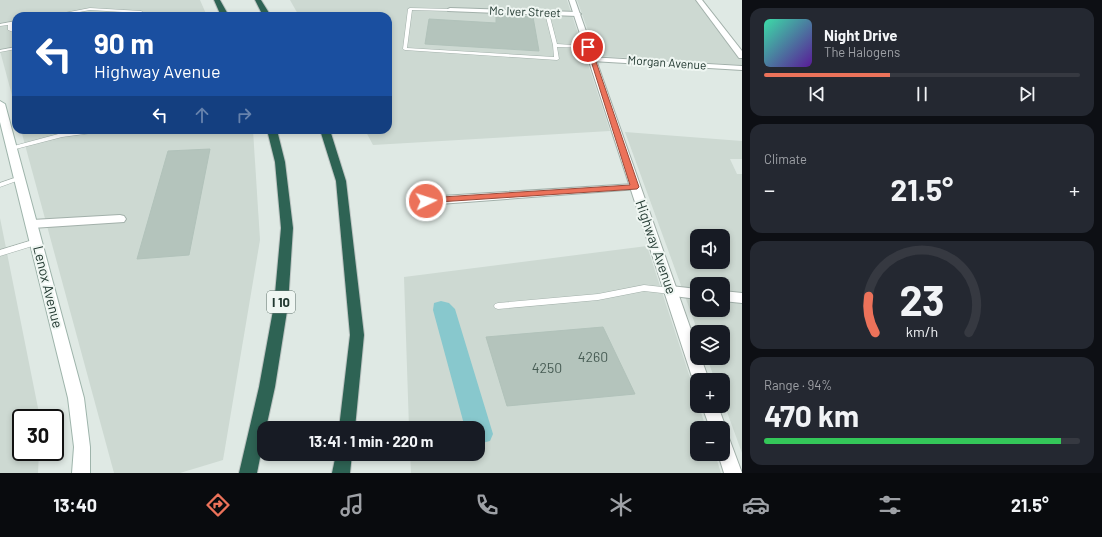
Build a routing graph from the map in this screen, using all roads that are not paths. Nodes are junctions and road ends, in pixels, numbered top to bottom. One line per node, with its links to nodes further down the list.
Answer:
1 (217, 0): 8 (highway)
2 (258, 0): 9 (highway)
3 (572, 0): 11 (street, Highway Avenue)
4 (699, 0): 19 (street)
5 (450, 10): 10 (street, Mc Iver Street); 15 (lane)
6 (73, 12): 7 (lane)
7 (141, 12)
8 (222, 12)
9 (265, 12)
10 (546, 13): 11 (street, Mc Iver Street); 15 (lane)
11 (577, 14): 16 (street, Highway Avenue)
12 (10, 23): 13 (lane); 14 (lane)
13 (0, 25)
14 (12, 29)
15 (555, 45): 16 (lane)
16 (588, 47): 20 (street, Highway Avenue)
17 (12, 49): 18 (lane)
18 (0, 52)
19 (742, 56)
20 (592, 59): 21 (street, Morgan Avenue); 29 (street, Highway Avenue)
21 (742, 68)
22 (0, 104): 26 (street, Lenox Avenue)
23 (69, 134): 26 (lane)
24 (273, 134): 45 (highway, I 10)
25 (326, 134): 41 (highway)
26 (12, 148): 27 (street, Lenox Avenue)
27 (20, 178): 28 (lane); 32 (street, Lenox Avenue)
28 (0, 185)
29 (634, 187): 30 (street); 35 (street, Highway Avenue)
30 (426, 201)
31 (120, 219): 32 (street)
32 (32, 224): 33 (street, Lenox Avenue)
33 (36, 242): 34 (lane); 44 (street, Lenox Avenue)
34 (0, 253)
35 (671, 291): 36 (street); 39 (lane); 40 (street, Highway Avenue)
36 (690, 293)
37 (730, 297): 38 (street)
38 (742, 298)
39 (498, 306)
40 (699, 373)
41 (348, 421)
42 (343, 461): 46 (highway)
43 (729, 461): 47 (street)
44 (81, 473)
45 (248, 473)
46 (340, 473)
47 (733, 473)

